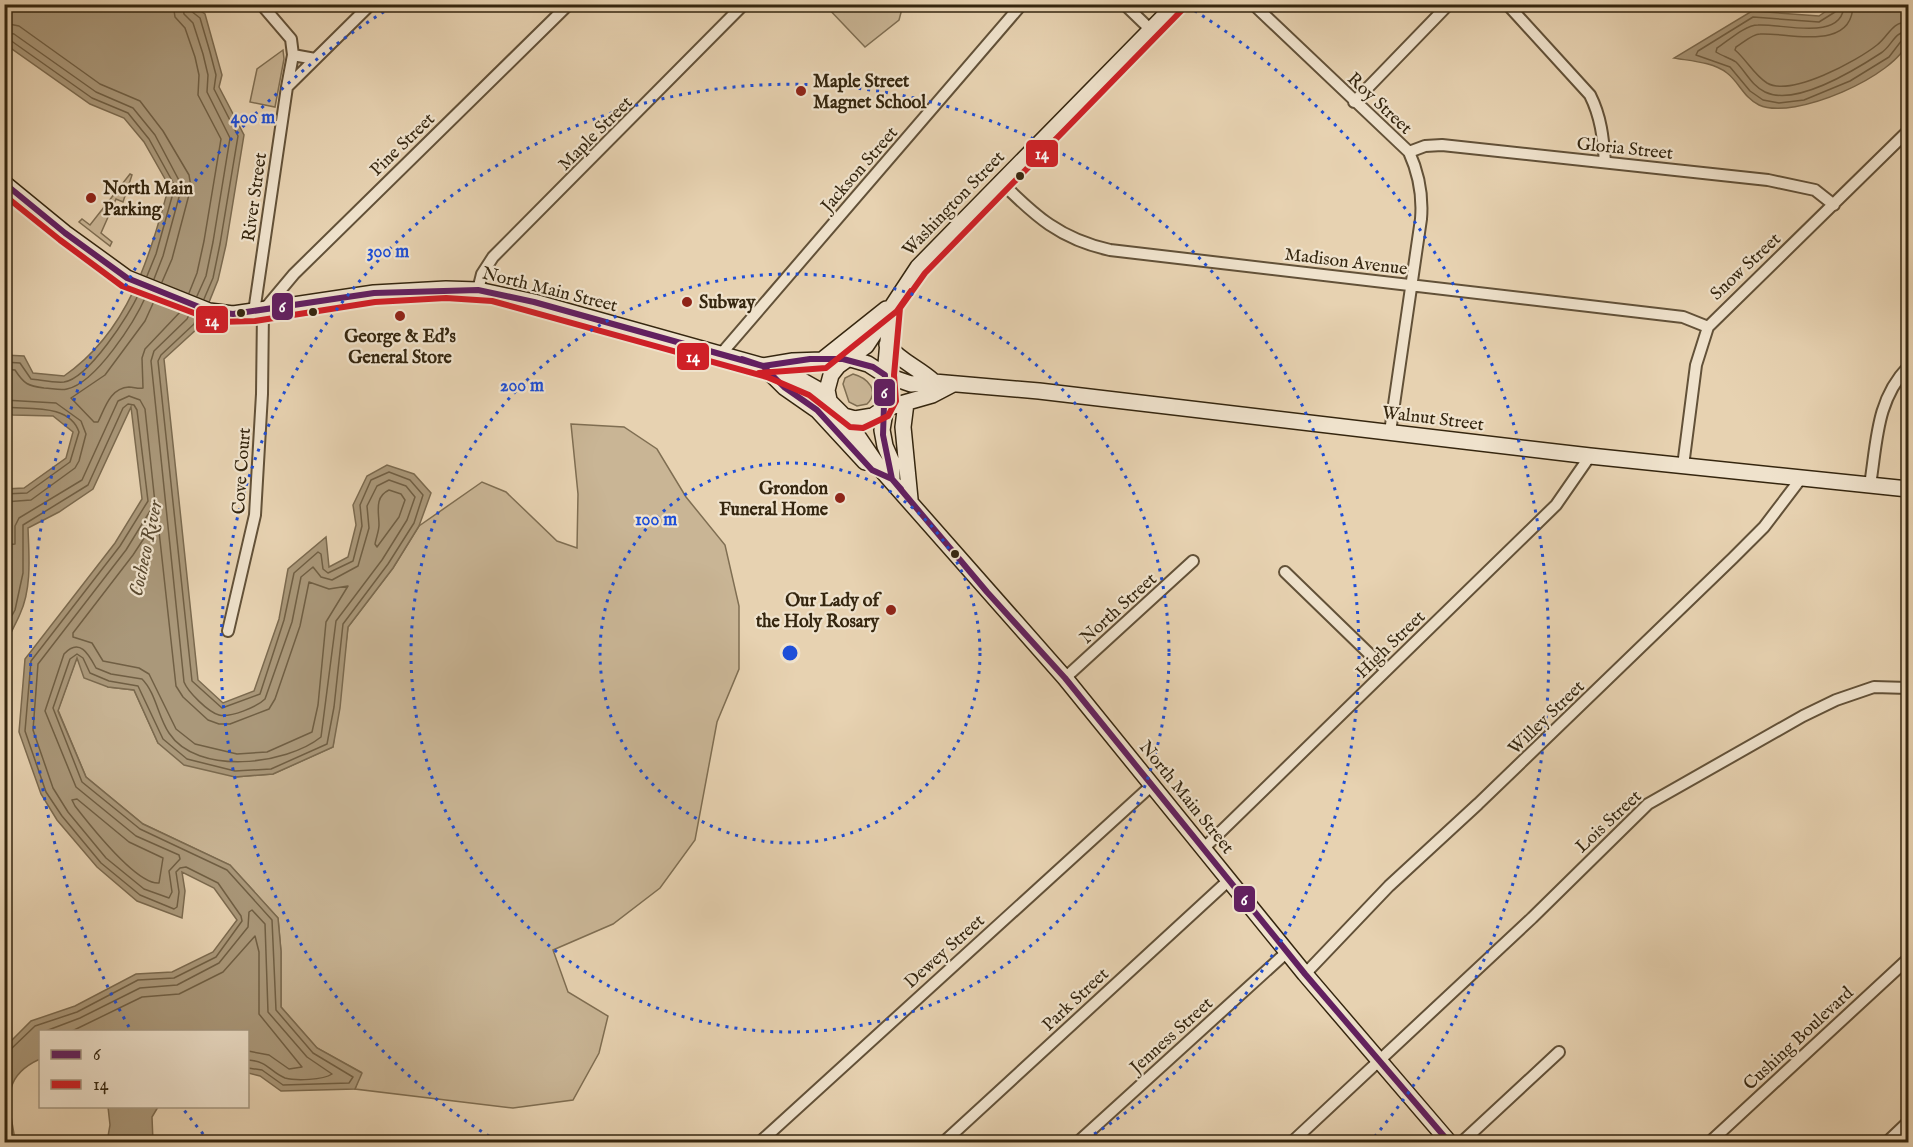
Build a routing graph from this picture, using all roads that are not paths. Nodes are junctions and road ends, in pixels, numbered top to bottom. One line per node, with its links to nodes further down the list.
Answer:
1 (11, 4): 12 (street)
2 (261, 4): 14 (street)
3 (371, 4): 15 (street)
4 (568, 4): 27 (street, Pine Street)
5 (744, 4): 25 (street, Maple Street)
6 (1022, 4): 30 (street, Jackson Street)
7 (1124, 4): 13 (street)
8 (1176, 4): 13 (main road, Washington Street)
9 (1253, 4): 17 (street, Roy Street)
10 (1449, 4): 17 (street)
11 (1507, 4): 20 (street)
12 (4, 12)
13 (1151, 30): 21 (main road, Washington Street)
14 (293, 55): 15 (street); 16 (street, River Street)
15 (315, 59): 16 (street)
16 (287, 87): 27 (street, River Street)
17 (1354, 102): 19 (street, Roy Street)
18 (1908, 131): 23 (street, Snow Street)
19 (1408, 152): 20 (street, Gloria Street); 24 (street, Roy Street)
20 (1605, 162): 23 (street, Gloria Street)
21 (1000, 181): 24 (street, Madison Avenue); 26 (main road, Washington Street)
22 (4, 183): 27 (main road, North Main Street)
23 (1834, 205): 28 (street, Snow Street)
24 (1412, 286): 28 (street, Madison Avenue); 42 (street, Roy Street)
25 (478, 290): 27 (main road, North Main Street); 30 (main road, North Main Street)
26 (891, 305): 29 (main road, Washington Street); 31 (main road, Washington Street); 32 (main road)
27 (259, 311): 52 (street, Cove Court)
28 (1708, 327): 44 (street, Snow Street)
29 (887, 345): 35 (main road, Washington Street); 36 (main road)
30 (722, 354): 33 (main road, North Main Street)
31 (851, 358): 32 (main road, North Main Street); 35 (main road); 38 (main road)
32 (822, 360): 33 (main road, North Main Street)
33 (763, 366): 38 (main road, North Main Street); 46 (main road, North Main Street)
34 (1908, 368): 47 (street)
35 (885, 375): 36 (main road, Walnut Street); 40 (main road)
36 (934, 382): 37 (main road, Walnut Street)
37 (952, 384): 39 (main road); 42 (main road, Walnut Street)
38 (829, 400): 41 (main road)
39 (906, 403): 40 (main road); 49 (main road)
40 (883, 409): 41 (main road); 46 (main road)
41 (844, 416): 46 (main road, North Main Street)
42 (1390, 432): 43 (main road, Walnut Street)
43 (1590, 456): 44 (main road, Walnut Street); 53 (street, High Street)
44 (1683, 466): 45 (main road, Walnut Street)
45 (1802, 477): 47 (main road, Walnut Street); 61 (street, Willey Street)
46 (892, 479): 49 (main road, North Main Street)
47 (1870, 484): 48 (main road, Walnut Street)
48 (1908, 489)
49 (910, 499): 54 (main road, North Main Street)
50 (1193, 561): 54 (street, North Street)
51 (1285, 572): 53 (street)
52 (228, 631)
53 (1386, 670): 57 (street, High Street)
54 (1065, 678): 56 (main road, North Main Street)
55 (1908, 688): 63 (street, Lois Street)
56 (1151, 786): 57 (main road, North Main Street); 65 (street, Dewey Street)
57 (1204, 848): 58 (main road, North Main Street)
58 (1229, 880): 59 (main road, North Main Street); 66 (street, Park Street)
59 (1287, 952): 61 (main road, North Main Street); 67 (street, Jenness Street)
60 (1908, 959): 71 (street, Cushing Boulevard)
61 (1305, 974): 63 (main road, North Main Street)
62 (1559, 1052): 70 (street)
63 (1381, 1061): 68 (street, Lois Street); 69 (main road, North Main Street)
64 (1908, 1122): 72 (street)
65 (760, 1143)
66 (944, 1143)
67 (1078, 1143)
68 (1292, 1143)
69 (1449, 1143)
70 (1462, 1143)
71 (1710, 1143)
72 (1887, 1143)

